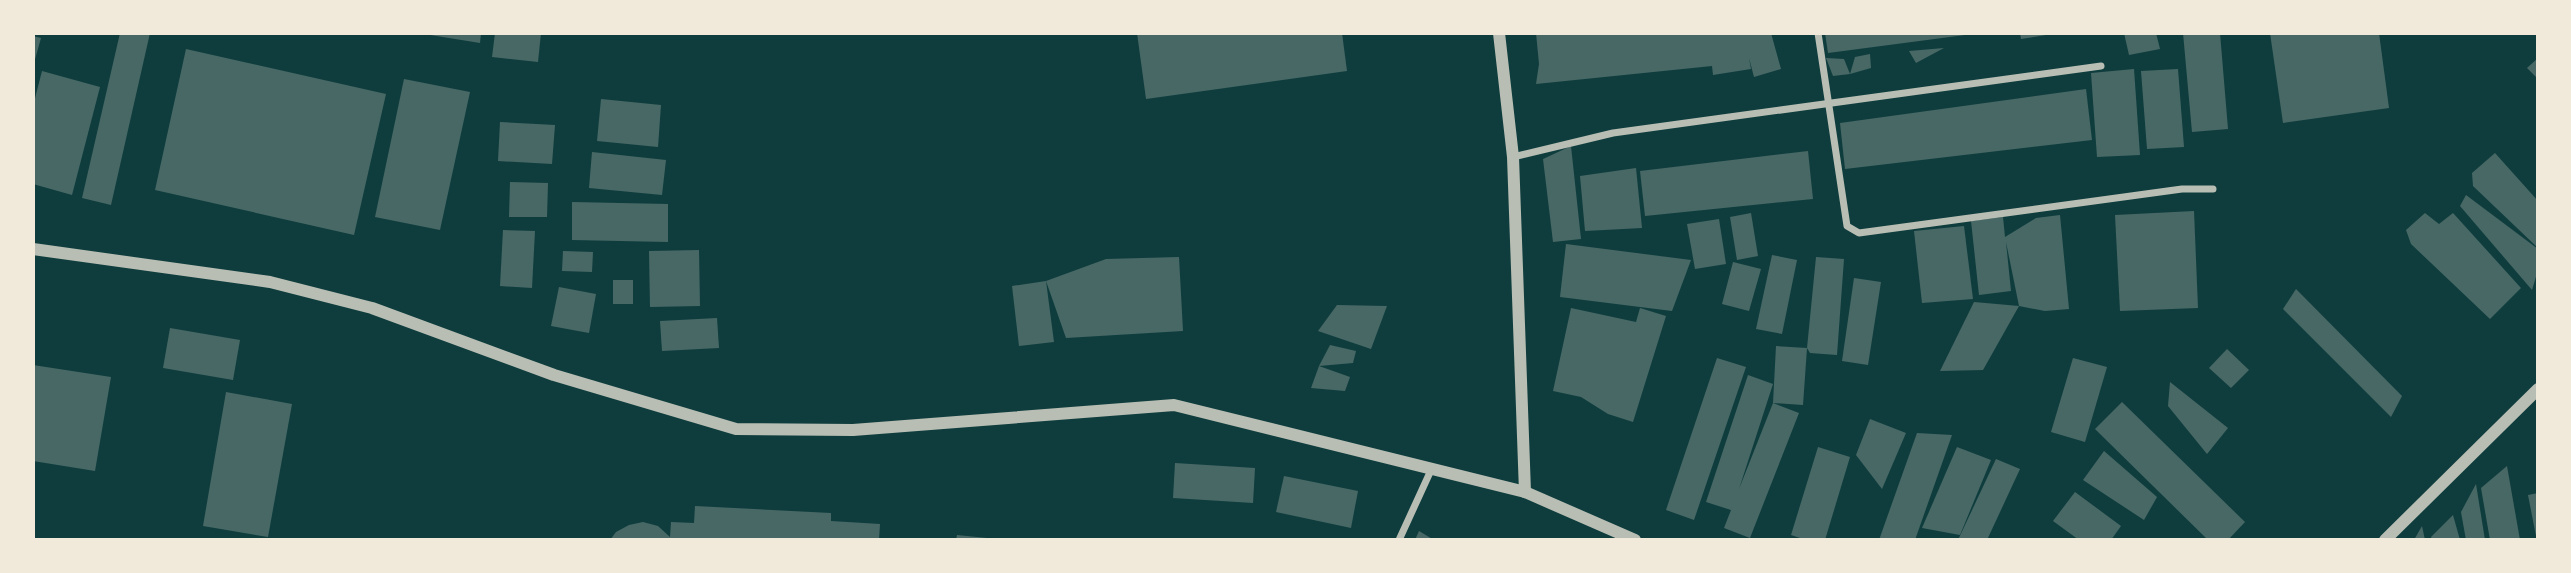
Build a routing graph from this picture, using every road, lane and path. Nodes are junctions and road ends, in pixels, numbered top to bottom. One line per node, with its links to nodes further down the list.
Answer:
1 (1499, 33): 5 (street)
2 (1818, 33): 4 (street)
3 (2101, 66): 4 (street)
4 (1828, 101): 5 (street); 6 (street)
5 (1513, 157): 10 (street)
6 (2213, 189)
7 (33, 249): 9 (street)
8 (2538, 388): 13 (street)
9 (1432, 467): 10 (street); 11 (street)
10 (1525, 492): 12 (street)
11 (1399, 540)
12 (1635, 540)
13 (2385, 540)

